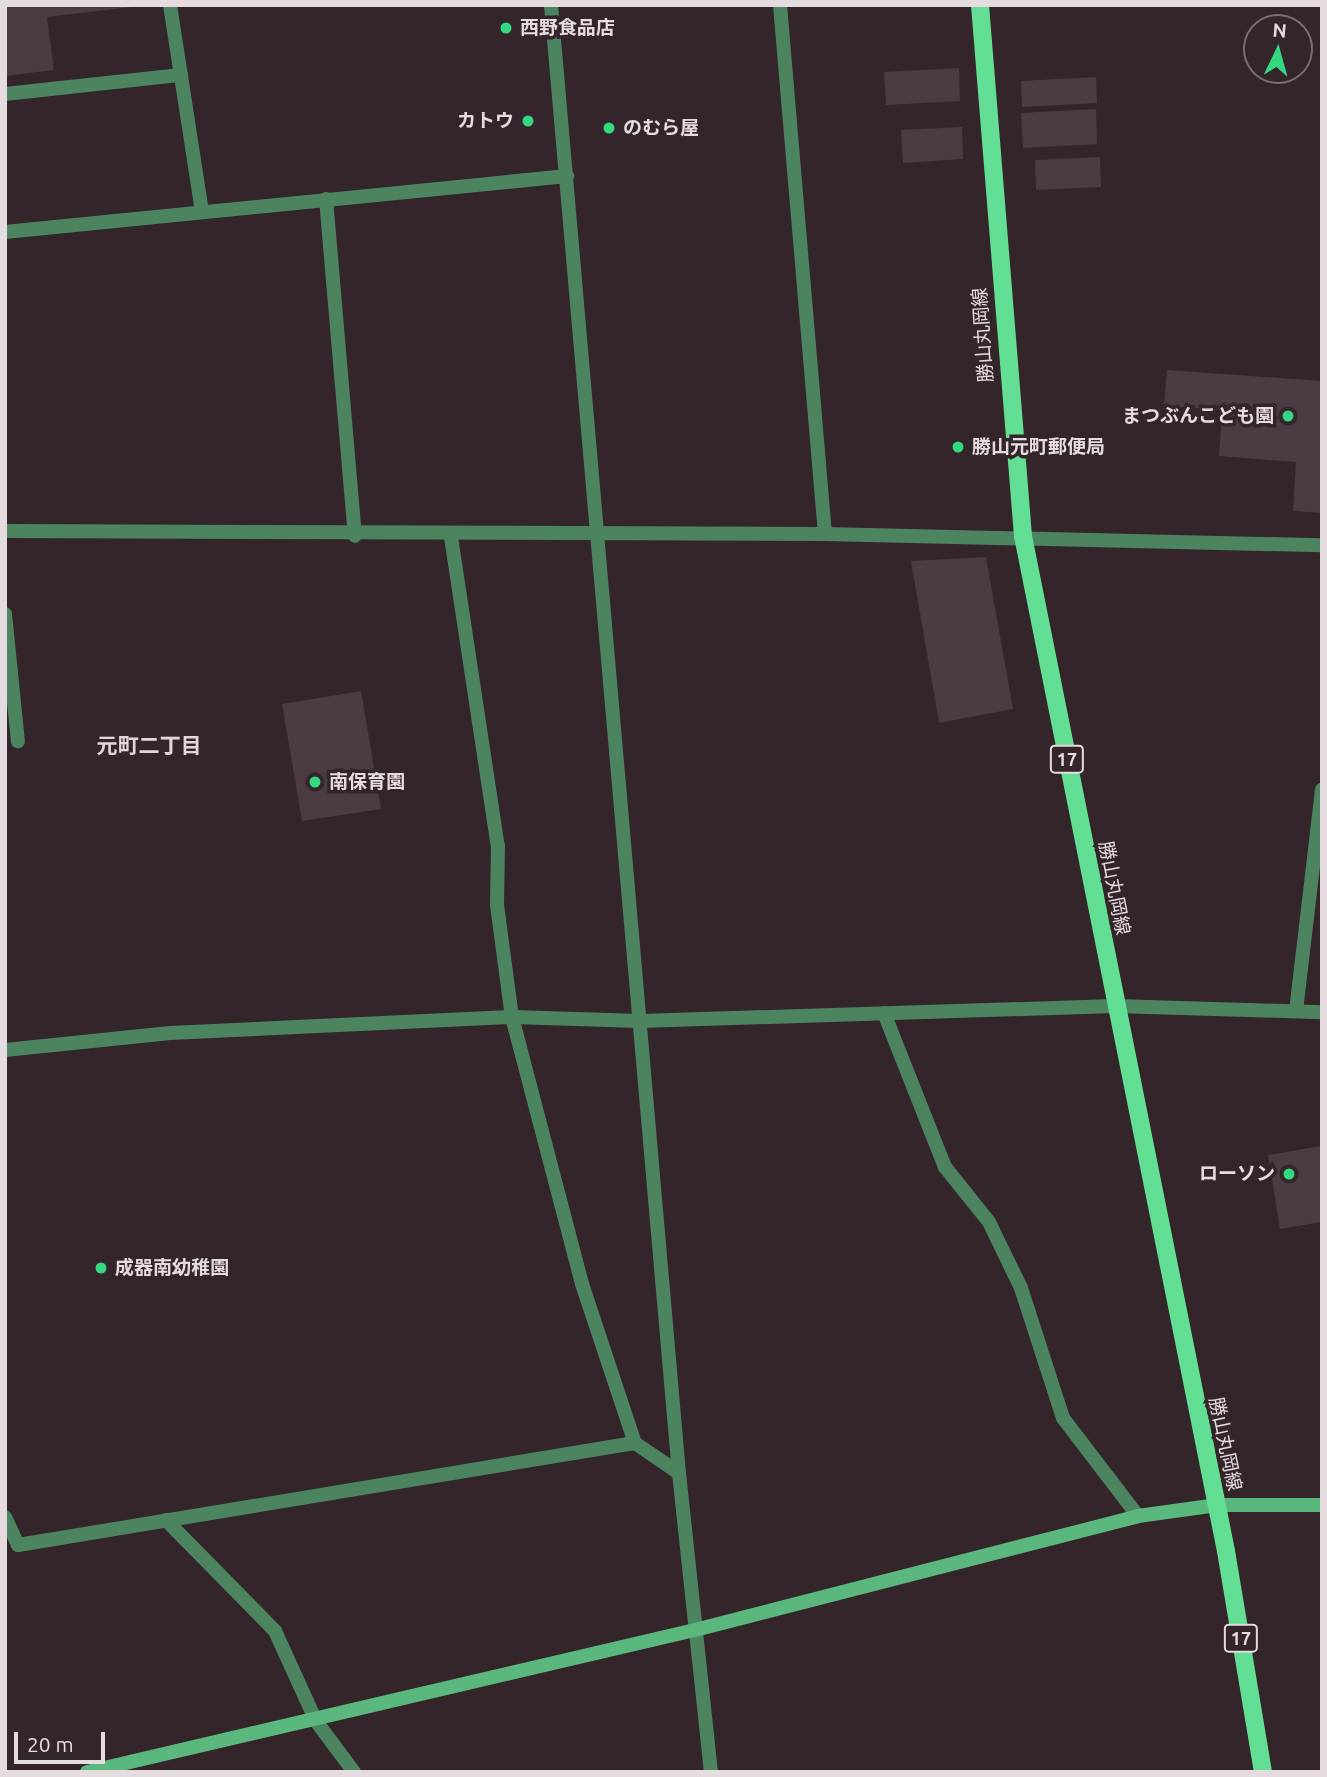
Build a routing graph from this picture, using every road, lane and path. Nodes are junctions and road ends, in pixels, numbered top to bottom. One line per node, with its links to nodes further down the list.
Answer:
1 (170, 5): 5 (street)
2 (551, 5): 7 (street)
3 (780, 5): 12 (street)
4 (979, 5): 15 (main road, 勝山丸岡線 / 17)
5 (181, 75): 6 (street); 9 (street)
6 (5, 94)
7 (567, 176): 8 (street); 13 (street)
8 (326, 200): 9 (street); 14 (street)
9 (201, 212): 10 (street)
10 (5, 232)
11 (5, 531): 14 (street)
12 (825, 534): 13 (street); 15 (street)
13 (599, 535): 16 (street); 26 (street)
14 (355, 536): 16 (street)
15 (1023, 536): 17 (street); 21 (main road, 勝山丸岡線 / 17)
16 (452, 537): 25 (street)
17 (1322, 545)
18 (5, 614): 19 (street)
19 (11, 741)
20 (1322, 790): 22 (street)
21 (1115, 1006): 22 (street); 24 (street); 31 (main road, 勝山丸岡線 / 17)
22 (1296, 1011): 23 (street)
23 (1322, 1012)
24 (884, 1013): 26 (street); 32 (street)
25 (512, 1017): 26 (street); 27 (street); 28 (street)
26 (640, 1021): 29 (street)
27 (5, 1050)
28 (635, 1443): 29 (street); 34 (street)
29 (679, 1473): 35 (street)
30 (1322, 1504): 31 (street)
31 (1217, 1505): 32 (street); 40 (main road, 勝山丸岡線 / 17)
32 (1138, 1516): 35 (street)
33 (5, 1517): 34 (street)
34 (166, 1520): 36 (street)
35 (695, 1630): 36 (street); 39 (street)
36 (316, 1721): 37 (street); 38 (street)
37 (87, 1772)
38 (354, 1772)
39 (711, 1772)
40 (1263, 1772)

